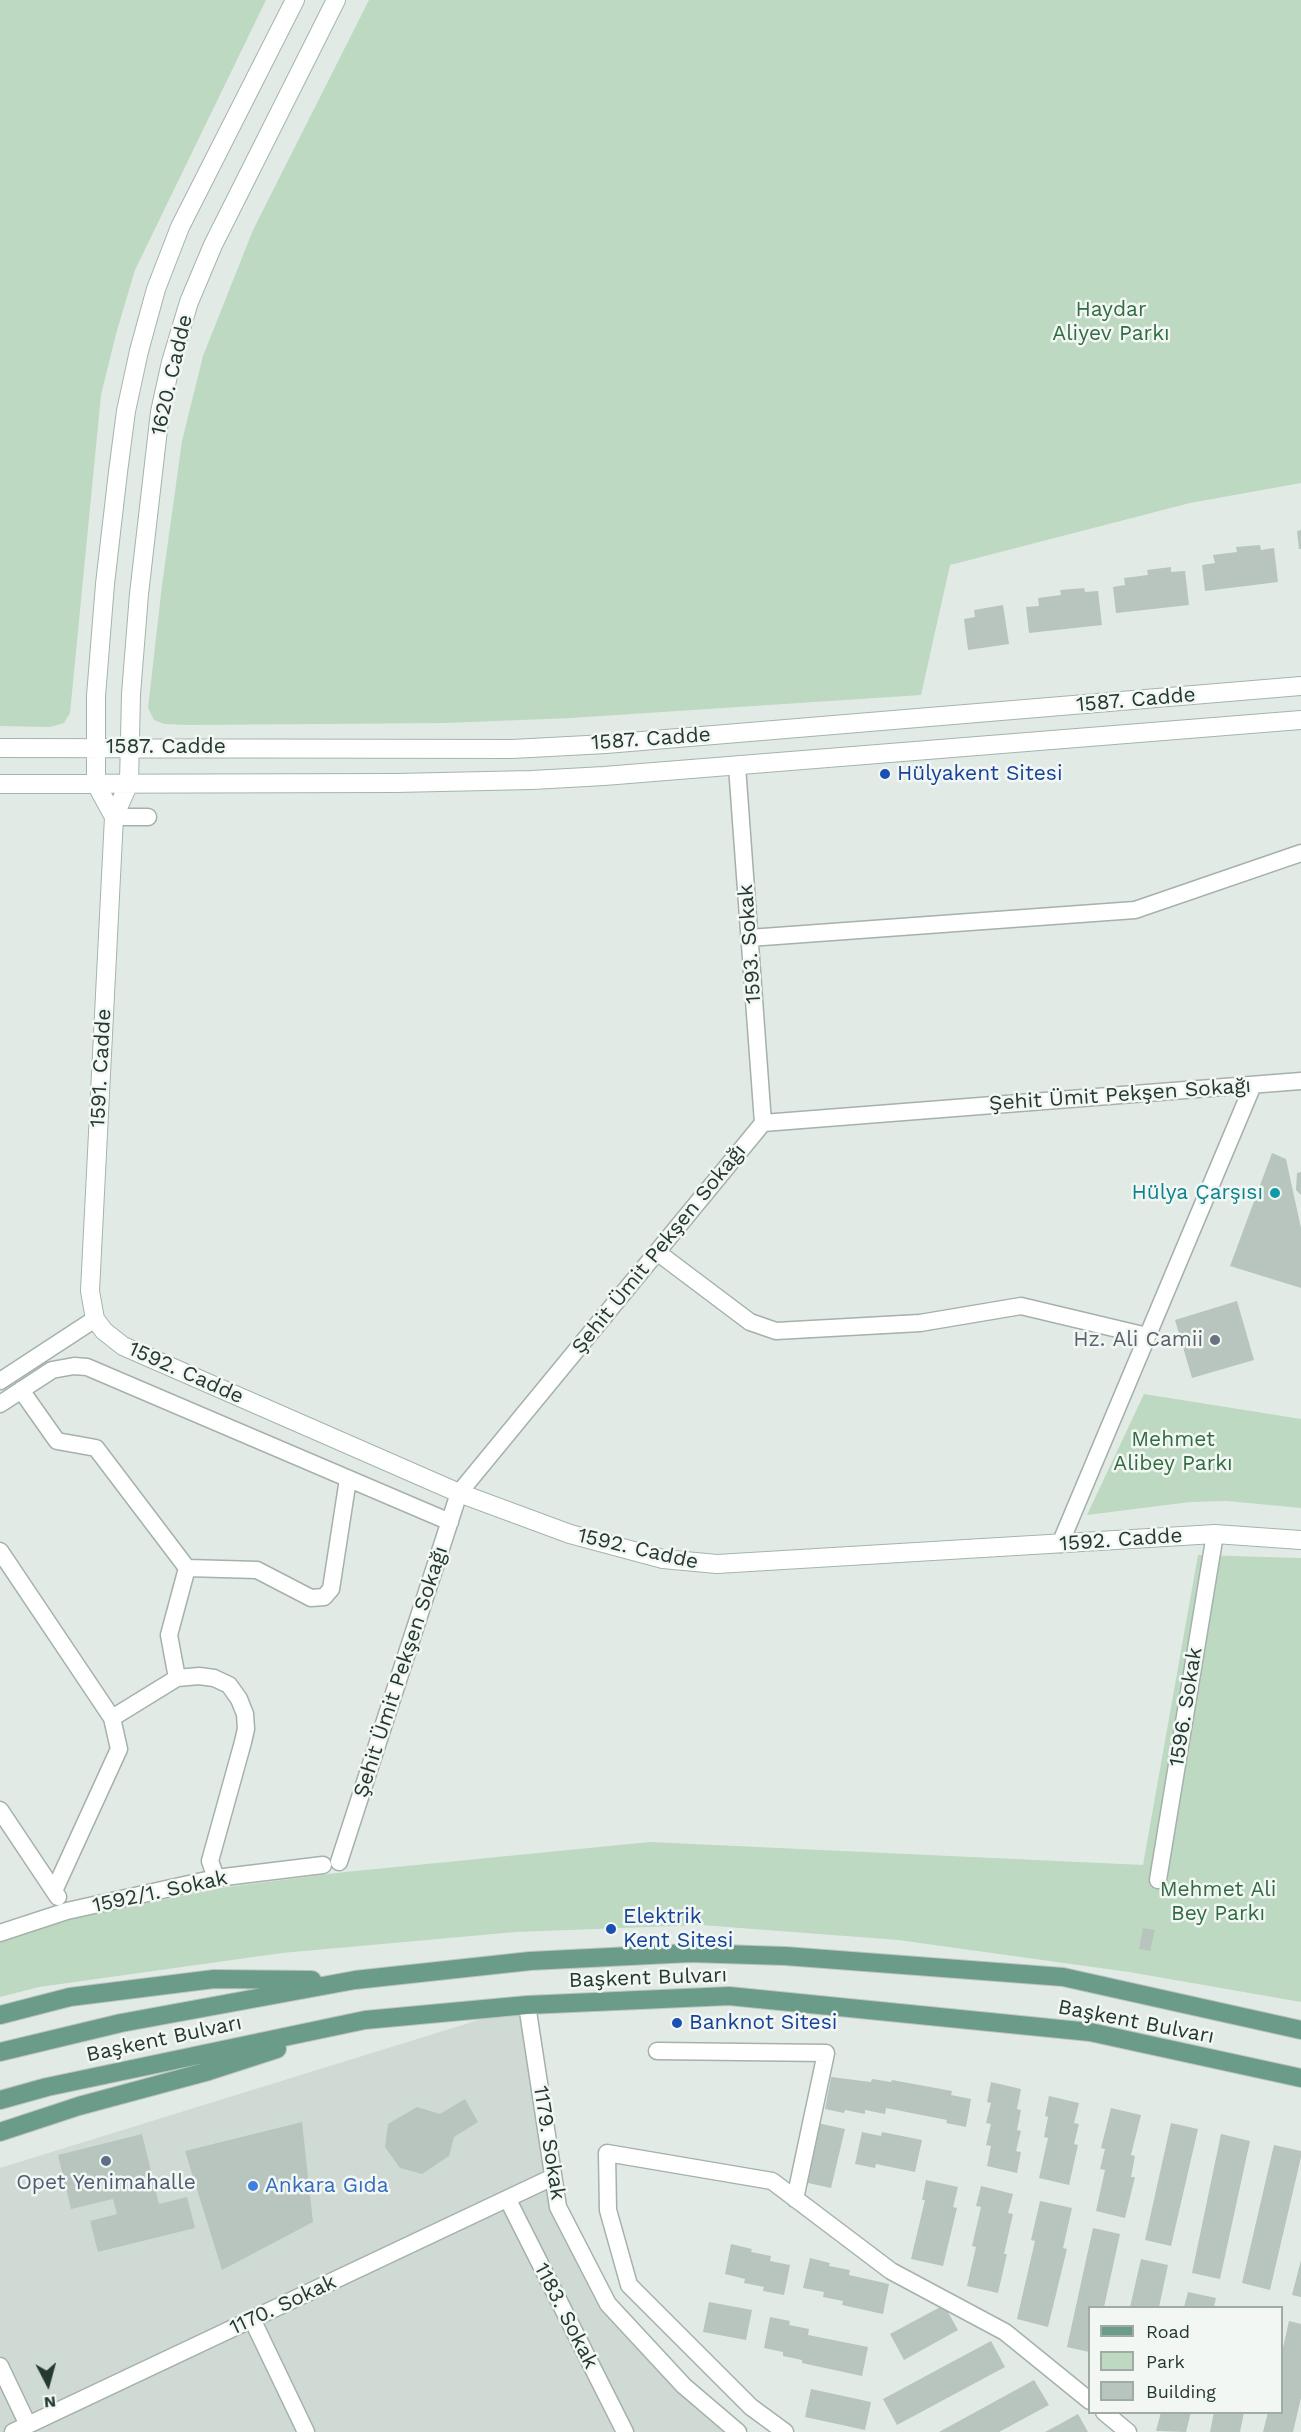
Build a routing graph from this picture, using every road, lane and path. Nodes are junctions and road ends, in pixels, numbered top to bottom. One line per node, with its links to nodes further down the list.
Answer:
1 (295, 0): 5 (main road, 1620. Cadde)
2 (336, 0): 6 (main road, 1620. Cadde)
3 (1301, 686): 6 (main road, 1587. Cadde)
4 (1301, 720): 8 (main road, 1587. Cadde)
5 (95, 747): 6 (main road, 1587. Cadde); 7 (main road, 1587. Cadde); 11 (main road, 1620. Cadde)
6 (130, 747): 9 (main road, 1620. Cadde)
7 (0, 748)
8 (737, 766): 9 (main road, 1587. Cadde); 15 (street, 1593. Sokak)
9 (129, 783): 11 (main road, 1587. Cadde); 12 (main road)
10 (0, 784): 11 (main road, 1587. Cadde)
11 (96, 784): 12 (main road)
12 (114, 817): 13 (street); 20 (main road, 1591. Cadde)
13 (148, 817)
14 (1301, 853): 15 (street)
15 (749, 938): 18 (street, 1593. Sokak)
16 (1301, 1081): 17 (street, Şehit Ümit Pekşen Sokağı)
17 (1253, 1084): 18 (street, Şehit Ümit Pekşen Sokağı); 21 (street)
18 (763, 1123): 19 (street, Şehit Ümit Pekşen Sokağı)
19 (657, 1252): 21 (street); 26 (street, Şehit Ümit Pekşen Sokağı)
20 (95, 1319): 22 (street); 26 (main road, 1592. Cadde)
21 (1148, 1336): 30 (street)
22 (0, 1381)
23 (21, 1390): 24 (street); 25 (street); 32 (street)
24 (0, 1404)
25 (348, 1479): 27 (street); 32 (street)
26 (459, 1493): 27 (street, Şehit Ümit Pekşen Sokağı); 30 (main road, 1592. Cadde)
27 (450, 1522): 36 (street, Şehit Ümit Pekşen Sokağı)
28 (1215, 1534): 29 (main road, 1592. Cadde); 30 (main road, 1592. Cadde); 38 (street, 1596. Sokak)
29 (1301, 1540)
30 (1060, 1544)
31 (0, 1551): 34 (street)
32 (187, 1568): 33 (street)
33 (177, 1678): 34 (street); 37 (street)
34 (112, 1718): 39 (street)
35 (0, 1810): 39 (street)
36 (331, 1863): 37 (street, 1592/1. Sokak)
37 (216, 1878): 40 (street, 1592/1. Sokak)
38 (1158, 1880)
39 (54, 1891): 40 (street)
40 (67, 1911): 41 (street, 1592/1. Sokak)
41 (0, 1933)
42 (355, 1980): 44 (main road); 46 (main road, Başkent Bulvarı); 48 (main road, Başkent Bulvarı)
43 (527, 2005): 45 (main road, Başkent Bulvarı); 49 (main road, Başkent Bulvarı); 52 (street, 1179. Sokak)
44 (0, 2015)
45 (365, 2020): 50 (main road, Başkent Bulvarı); 51 (main road)
46 (1301, 2030)
47 (657, 2051): 53 (street)
48 (0, 2052)
49 (1301, 2078)
50 (0, 2100)
51 (0, 2132)
52 (553, 2177): 54 (street, 1170. Sokak); 63 (street, 1179. Sokak)
53 (795, 2199): 57 (street); 64 (street)
54 (508, 2200): 55 (street, 1170. Sokak); 62 (street, 1183. Sokak)
55 (252, 2319): 59 (street, 1170. Sokak); 61 (street)
56 (0, 2366): 59 (street)
57 (1088, 2400)
58 (1106, 2414): 65 (street)
59 (28, 2425): 60 (street, 1170. Sokak)
60 (13, 2432)
61 (306, 2432)
62 (625, 2432)
63 (738, 2432)
64 (785, 2432)
65 (1128, 2432)

